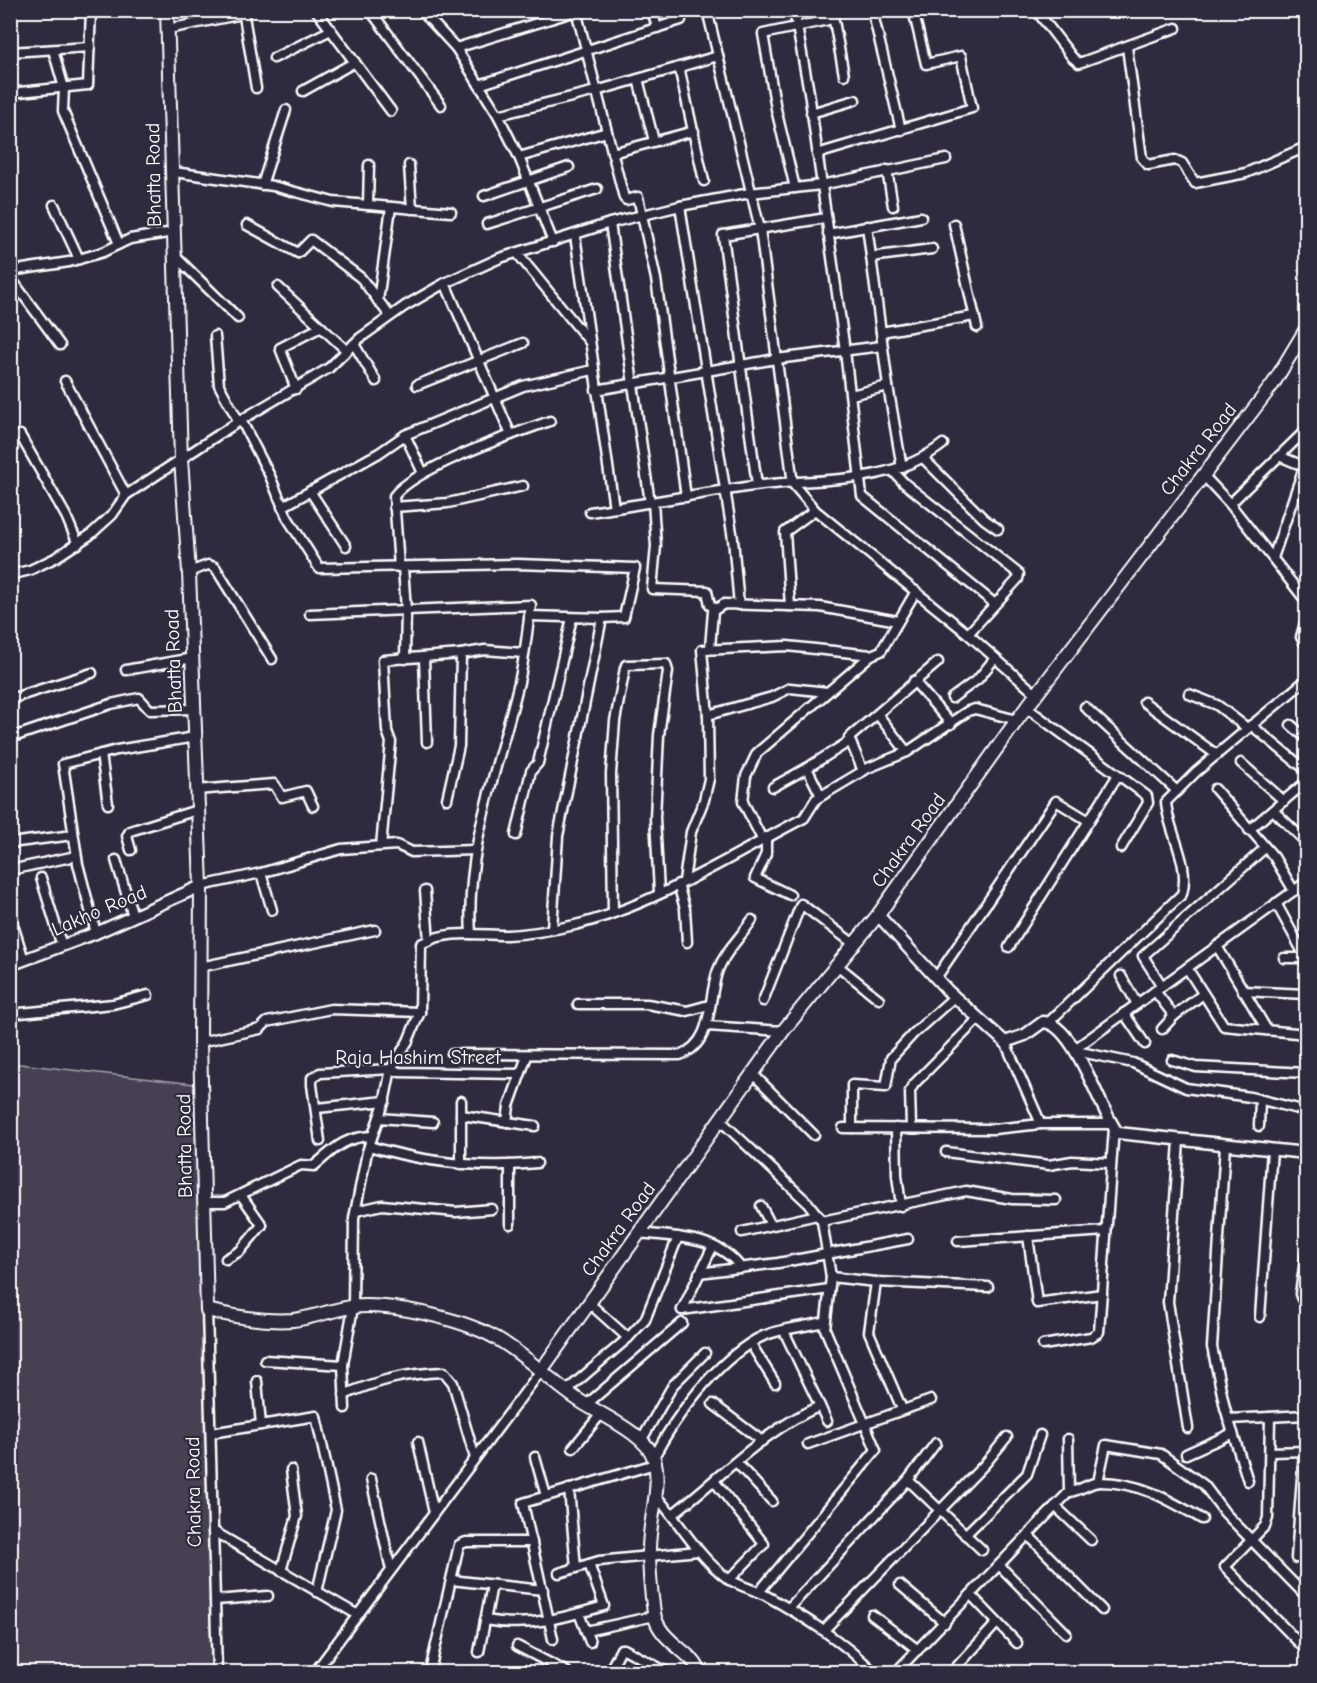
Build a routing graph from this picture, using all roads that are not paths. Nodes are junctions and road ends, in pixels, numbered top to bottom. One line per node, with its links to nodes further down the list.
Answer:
1 (91, 10): 23 (street)
2 (167, 10): 20 (main road, Bhatta Road)
3 (316, 10): 21 (street)
4 (370, 10): 41 (street)
5 (446, 10): 14 (street)
6 (652, 10): 18 (street)
7 (707, 10): 28 (street)
8 (794, 10): 17 (street)
9 (872, 10): 46 (street)
10 (913, 10): 46 (street)
11 (1036, 10): 22 (street)
12 (576, 11): 24 (street); 26 (street)
13 (243, 12): 20 (street); 36 (street)
14 (424, 14): 24 (street)
15 (833, 15): 17 (street); 32 (street)
16 (681, 20): 18 (street)
17 (797, 26): 44 (street); 64 (street)
18 (657, 28): 26 (street)
19 (1176, 28): 22 (street)
20 (168, 29): 59 (main road, Bhatta Road)
21 (331, 30): 29 (street); 30 (street)
22 (1127, 46): 50 (street)
23 (90, 47): 25 (street); 35 (street)
24 (456, 48): 34 (street)
25 (53, 50): 27 (street); 35 (street)
26 (586, 50): 34 (street); 38 (street)
27 (10, 52)
28 (718, 56): 31 (street); 66 (street)
29 (274, 58)
30 (355, 62): 37 (street); 43 (street)
31 (679, 67): 33 (street); 47 (street)
32 (844, 75)
33 (638, 79): 38 (street); 49 (street)
34 (478, 84): 45 (street)
35 (64, 88): 39 (street); 89 (street)
36 (256, 88)
37 (303, 91)
38 (596, 91): 45 (street); 48 (street)
39 (10, 93)
40 (855, 100): 44 (street)
41 (441, 105)
42 (286, 110): 62 (street)
43 (392, 111)
44 (811, 113): 52 (street)
45 (498, 116): 53 (street)
46 (901, 130): 52 (street)
47 (694, 131): 49 (street); 60 (street)
48 (607, 132): 51 (street); 53 (street)
49 (654, 141): 51 (street)
50 (1306, 147)
51 (612, 153): 76 (street)
52 (817, 154): 63 (street)
53 (519, 157): 61 (street)
54 (946, 159): 58 (street)
55 (369, 165): 69 (street)
56 (409, 165): 74 (street)
57 (569, 167): 61 (street)
58 (887, 170): 63 (street); 71 (street)
59 (174, 172): 62 (street); 85 (main road, Bhatta Road)
60 (704, 181)
61 (529, 182): 67 (street); 73 (street)
62 (262, 185): 69 (street)
63 (821, 185): 64 (street); 78 (street)
64 (795, 188): 66 (street)
65 (597, 189): 73 (street)
66 (750, 193): 70 (street); 84 (street)
67 (484, 196)
68 (54, 205): 94 (street)
69 (368, 205): 72 (street)
70 (680, 206): 76 (street); 118 (street)
71 (893, 206)
72 (391, 207): 74 (street); 99 (street)
73 (539, 207): 80 (street); 88 (street)
74 (412, 209): 75 (street)
75 (451, 212)
76 (643, 214): 79 (street); 119 (street)
77 (921, 217): 83 (street)
78 (826, 218): 84 (street); 86 (street)
79 (609, 223): 87 (street); 122 (street)
80 (488, 224)
81 (954, 224): 101 (street)
82 (248, 225): 99 (street)
83 (867, 226): 86 (street); 93 (street)
84 (760, 229): 114 (street); 116 (street)
85 (174, 232): 89 (street); 92 (main road, Bhatta Road)
86 (828, 234): 113 (street)
87 (575, 235): 88 (street); 108 (street)
88 (553, 242): 91 (street)
89 (119, 244): 94 (street)
90 (932, 249): 93 (street)
91 (517, 253): 97 (street); 108 (street)
92 (174, 255): 102 (street); 137 (main road, Bhatta Road)
93 (871, 257): 106 (street)
94 (79, 259): 95 (street)
95 (10, 271)
96 (10, 277): 110 (street)
97 (445, 283): 100 (street); 115 (street)
98 (278, 287): 103 (street)
99 (378, 301): 100 (street)
100 (390, 316): 112 (street)
101 (974, 316): 104 (street); 106 (street)
102 (238, 318)
103 (321, 327): 112 (street); 125 (street)
104 (977, 327)
105 (1306, 329): 142 (main road, Chakra Road)
106 (880, 332): 111 (street)
107 (216, 336): 130 (street)
108 (589, 341): 117 (street)
109 (523, 343): 115 (street)
110 (60, 345)
111 (882, 346): 113 (street); 124 (street)
112 (350, 347): 121 (street); 125 (street)
113 (845, 351): 114 (street); 127 (street)
114 (776, 359): 116 (street); 144 (street)
115 (480, 361): 123 (street); 128 (street)
116 (740, 365): 118 (street); 145 (street)
117 (593, 370): 126 (street); 128 (street)
118 (705, 371): 119 (street); 147 (street)
119 (670, 377): 122 (street); 150 (street)
120 (65, 381): 149 (street)
121 (376, 381)
122 (634, 383): 126 (street); 151 (street)
123 (417, 385)
124 (888, 386): 127 (street); 140 (street)
125 (296, 389): 130 (street)
126 (596, 390): 155 (street)
127 (851, 395): 143 (street)
128 (495, 398): 133 (street); 134 (street)
129 (550, 420): 134 (street)
130 (240, 421): 137 (street); 153 (street)
131 (1306, 430): 136 (street)
132 (20, 435): 159 (street)
133 (405, 435): 141 (street); 148 (street)
134 (511, 435): 141 (street)
135 (943, 444): 138 (street)
136 (1279, 456): 139 (street); 152 (street)
137 (181, 459): 149 (street); 163 (main road, Bhatta Road)
138 (924, 459): 140 (street); 158 (street)
139 (1305, 467): 161 (street)
140 (898, 470): 143 (street); 167 (street)
141 (423, 473): 154 (street)
142 (1203, 475): 152 (street); 196 (main road, Chakra Road)
143 (861, 477): 144 (street); 167 (street)
144 (793, 484): 145 (street); 156 (street)
145 (757, 485): 147 (street)
146 (523, 486): 154 (street)
147 (724, 490): 150 (street); 168 (street)
148 (310, 491): 153 (street); 160 (street)
149 (126, 495): 159 (street)
150 (686, 497): 151 (street)
151 (652, 503): 155 (street); 170 (street)
152 (1230, 504): 161 (street)
153 (282, 507): 162 (street)
154 (394, 507): 162 (street)
155 (614, 508): 157 (street)
156 (815, 510): 165 (street); 169 (street)
157 (590, 512)
158 (998, 529)
159 (78, 544): 164 (street)
160 (346, 546)
161 (1273, 558): 166 (street)
162 (401, 567): 171 (street); 175 (street)
163 (189, 572): 184 (main road, Bhatta Road); 188 (street)
164 (10, 575)
165 (916, 591): 177 (street); 178 (street)
166 (1306, 601)
167 (995, 604): 178 (street)
168 (739, 605): 169 (street); 170 (street)
169 (790, 606): 177 (street)
170 (714, 608): 180 (street)
171 (406, 610): 172 (street); 173 (street); 187 (street)
172 (310, 614)
173 (529, 616): 174 (street); 181 (street)
174 (572, 618): 175 (street); 237 (street)
175 (602, 618): 265 (street)
176 (1306, 619): 179 (street)
177 (898, 621): 183 (street)
178 (968, 634): 186 (street)
179 (1306, 645)
180 (710, 648): 183 (street); 203 (street)
181 (524, 653): 182 (street); 245 (street)
182 (461, 654): 185 (street); 228 (street)
183 (871, 655): 194 (street)
184 (193, 658): 190 (street); 202 (main road, Bhatta Road)
185 (424, 658): 187 (street); 213 (street)
186 (995, 658): 196 (street); 197 (street)
187 (405, 659): 241 (street)
188 (273, 660)
189 (938, 662): 193 (street)
190 (126, 670)
191 (92, 673): 198 (street)
192 (1306, 680): 208 (street)
193 (914, 681): 204 (street); 206 (street)
194 (827, 692): 203 (street); 239 (street)
195 (1189, 694): 208 (street)
196 (1037, 695): 201 (main road, Chakra Road)
197 (952, 698)
198 (10, 699)
199 (1144, 702): 216 (street)
200 (1085, 707): 226 (street)
201 (1027, 708): 205 (main road, Chakra Road); 221 (street)
202 (194, 709): 209 (main road, Bhatta Road); 210 (street)
203 (708, 715): 252 (street)
204 (878, 715): 212 (street); 214 (street)
205 (1017, 720): 206 (street); 262 (main road, Chakra Road)
206 (951, 724): 214 (street)
207 (1291, 725): 211 (street)
208 (1249, 727): 216 (street); 219 (street)
209 (195, 737): 215 (street); 225 (main road, Bhatta Road)
210 (10, 738)
211 (1306, 738)
212 (850, 741): 218 (street); 220 (street)
213 (427, 742)
214 (907, 752): 220 (street)
215 (101, 754): 230 (street); 236 (street)
216 (1217, 754): 226 (street)
217 (1241, 763): 229 (street)
218 (807, 768): 223 (street); 227 (street)
219 (1306, 770)
220 (863, 771): 227 (street)
221 (1118, 775): 234 (street); 242 (street)
222 (1306, 782): 229 (street)
223 (773, 787)
224 (1215, 789): 235 (street)
225 (196, 790): 231 (street); 232 (main road, Bhatta Road)
226 (1177, 791): 300 (street)
227 (821, 796): 239 (street)
228 (447, 799)
229 (1284, 801): 233 (street)
230 (108, 804)
231 (313, 806)
232 (197, 810): 244 (street); 253 (main road, Bhatta Road)
233 (1273, 810): 235 (street); 238 (street)
234 (1089, 820): 274 (street); 283 (street)
235 (1249, 830): 243 (street)
236 (73, 835): 240 (street); 246 (street)
237 (516, 835)
238 (1304, 836)
239 (764, 838): 252 (street); 257 (street)
240 (10, 843)
241 (381, 846): 245 (street); 249 (street)
242 (1121, 848)
243 (1265, 848): 255 (street); 284 (street)
244 (131, 850)
245 (475, 850): 268 (street)
246 (76, 856): 248 (street); 267 (street)
247 (116, 860): 263 (street)
248 (10, 870)
249 (261, 873): 253 (street); 259 (street)
250 (41, 878): 272 (street)
251 (1306, 882): 255 (street)
252 (681, 883): 256 (street); 270 (street)
253 (201, 886): 263 (street, Lakho Road); 280 (main road, Bhatta Road)
254 (425, 891): 269 (street)
255 (1294, 891): 258 (street)
256 (659, 892): 260 (street); 260 (street)
257 (790, 896)
258 (1276, 903): 273 (street); 276 (street)
259 (272, 910)
260 (613, 913): 265 (street)
261 (10, 915): 277 (street)
262 (878, 915): 271 (main road, Chakra Road); 283 (street)
263 (134, 916): 267 (street, Lakho Road)
264 (752, 920): 294 (street)
265 (552, 929): 268 (street)
266 (375, 930): 280 (street)
267 (96, 933): 272 (street, Lakho Road)
268 (471, 934): 269 (street)
269 (429, 941): 295 (street)
270 (687, 942)
271 (854, 944): 279 (main road, Chakra Road); 291 (street)
272 (62, 946): 277 (street, Lakho Road)
273 (1217, 946): 281 (street); 285 (street)
274 (1009, 947)
275 (1284, 958): 276 (street)
276 (1306, 958)
277 (24, 960): 278 (street, Lakho Road)
278 (10, 965)
279 (837, 965): 290 (street); 304 (main road, Chakra Road)
280 (200, 967): 306 (main road, Bhatta Road)
281 (1187, 968): 284 (street); 286 (street)
282 (1121, 976): 293 (street)
283 (936, 978): 289 (street)
284 (1158, 988): 293 (street); 298 (street)
285 (1243, 991): 287 (street); 303 (street)
286 (1203, 994): 298 (street); 303 (street)
287 (1306, 994)
288 (148, 995): 297 (street)
289 (954, 997): 299 (street); 332 (street)
290 (879, 999)
291 (763, 1001)
292 (578, 1004): 294 (street)
293 (1137, 1004): 296 (street)
294 (710, 1005): 301 (street)
295 (420, 1012): 306 (street); 313 (street)
296 (1124, 1013): 308 (street); 309 (street)
297 (10, 1014)
298 (1173, 1016): 302 (street)
299 (978, 1019): 307 (street); 331 (street)
300 (1048, 1022): 307 (street); 309 (street)
301 (707, 1026): 304 (street); 311 (street)
302 (1162, 1029)
303 (1267, 1030): 305 (street)
304 (783, 1031): 316 (main road, Chakra Road)
305 (1306, 1034)
306 (200, 1042): 348 (main road, Bhatta Road)
307 (1005, 1042): 327 (street)
308 (1145, 1044)
309 (1076, 1051): 317 (street); 329 (street)
310 (452, 1054): 311 (street)
311 (527, 1056): 315 (street)
312 (1172, 1060): 314 (street)
313 (391, 1070): 315 (street, Raja Hashim Street); 318 (street); 320 (street, Raja Hashim Street)
314 (1306, 1072)
315 (520, 1074): 326 (street)
316 (753, 1074): 324 (main road, Chakra Road); 333 (street)
317 (1260, 1100): 321 (street); 330 (street)
318 (385, 1101): 320 (street); 323 (street)
319 (461, 1101): 322 (street)
320 (317, 1108): 335 (street)
321 (1306, 1110)
322 (461, 1116): 326 (street); 344 (street)
323 (379, 1118): 325 (street); 334 (street)
324 (720, 1120): 353 (street); 358 (main road, Chakra Road)
325 (433, 1122)
326 (507, 1122): 328 (street)
327 (1041, 1124): 329 (street); 331 (street)
328 (535, 1126)
329 (1113, 1126): 336 (street); 343 (street)
330 (1258, 1126)
331 (911, 1127): 332 (street)
332 (896, 1128): 350 (street)
333 (814, 1135)
334 (372, 1136): 338 (street); 346 (street)
335 (320, 1141)
336 (1179, 1141): 337 (street); 406 (street)
337 (1225, 1145): 339 (street); 402 (street)
338 (369, 1146): 344 (street); 352 (street)
339 (1272, 1150): 341 (street); 378 (street)
340 (946, 1152): 343 (street)
341 (1306, 1153)
342 (537, 1163): 345 (street)
343 (1111, 1163): 356 (street)
344 (461, 1164): 345 (street)
345 (510, 1165): 354 (street)
346 (241, 1195): 348 (street); 366 (street)
347 (1056, 1200): 350 (street)
348 (205, 1202): 377 (main road, Bhatta Road)
349 (761, 1206): 355 (street)
350 (901, 1206): 353 (street)
351 (492, 1209): 352 (street)
352 (356, 1211): 376 (street)
353 (820, 1218): 355 (street); 364 (street)
354 (510, 1224)
355 (771, 1226): 357 (street)
356 (1106, 1231): 359 (street); 373 (street)
357 (742, 1232)
358 (639, 1233): 360 (street); 375 (main road, Chakra Road)
359 (1028, 1236): 362 (street); 373 (street)
360 (678, 1237): 363 (street); 382 (street)
361 (908, 1239): 364 (street)
362 (958, 1241)
363 (713, 1246): 367 (street); 368 (street)
364 (829, 1254): 367 (street); 369 (street)
365 (1306, 1254): 374 (street)
366 (226, 1259)
367 (741, 1268): 368 (street)
368 (699, 1273): 372 (street)
369 (831, 1277): 370 (street); 372 (street)
370 (876, 1282): 371 (street); 398 (street)
371 (988, 1287)
372 (829, 1289): 379 (street)
373 (1102, 1293): 384 (street)
374 (1306, 1300)
375 (589, 1304): 382 (street); 388 (main road, Chakra Road)
376 (352, 1307): 377 (main road); 387 (street); 388 (main road)
377 (207, 1310): 407 (street, Chakra Road)
378 (1260, 1317)
379 (824, 1322): 381 (street); 404 (street)
380 (682, 1323): 395 (street)
381 (784, 1331): 383 (street); 396 (street)
382 (628, 1338): 391 (street)
383 (751, 1344): 390 (street); 423 (street)
384 (1043, 1345)
385 (705, 1353): 412 (street)
386 (265, 1360): 387 (street)
387 (344, 1365): 392 (street)
388 (540, 1372): 391 (main road); 422 (street)
389 (257, 1381): 405 (street)
390 (775, 1383)
391 (566, 1391): 395 (main road)
392 (344, 1395): 397 (street); 422 (street)
393 (931, 1401): 398 (street)
394 (712, 1404): 413 (street)
395 (586, 1405): 399 (main road)
396 (820, 1407): 403 (street); 413 (street)
397 (345, 1408)
398 (902, 1408): 404 (street)
399 (602, 1414): 412 (main road); 417 (street)
400 (1306, 1415): 401 (street)
401 (1270, 1417): 402 (street); 419 (street)
402 (1228, 1419): 408 (street)
403 (827, 1421)
404 (866, 1422): 416 (street); 464 (street)
405 (261, 1425): 407 (street); 463 (street)
406 (1188, 1428)
407 (211, 1433): 442 (street, Chakra Road)
408 (1233, 1433): 420 (street); 428 (street)
409 (1040, 1435): 443 (street)
410 (1007, 1437): 438 (street)
411 (1068, 1439): 433 (street)
412 (641, 1441): 423 (main road)
413 (762, 1441): 424 (street)
414 (418, 1442): 439 (street)
415 (936, 1443): 427 (street)
416 (808, 1444)
417 (573, 1448)
418 (1305, 1451): 419 (street); 431 (street)
419 (1270, 1452): 445 (street)
420 (1186, 1454)
421 (534, 1457): 435 (street)
422 (475, 1458): 439 (street)
423 (654, 1460): 432 (street); 434 (main road)
424 (736, 1462): 429 (street); 436 (street)
425 (291, 1470): 456 (street)
426 (371, 1479): 455 (street)
427 (908, 1480): 438 (street); 469 (street)
428 (1248, 1481)
429 (714, 1482): 440 (street); 459 (street)
430 (1098, 1482): 433 (street); 441 (street); 445 (street)
431 (1304, 1486): 451 (street)
432 (569, 1489): 435 (street); 454 (street)
433 (1069, 1492): 437 (street)
434 (654, 1495): 440 (street); 450 (main road)
435 (546, 1496): 447 (street)
436 (772, 1501)
437 (1055, 1506): 444 (street); 446 (street)
438 (939, 1511): 443 (street); 479 (street)
439 (434, 1514): 455 (street)
440 (673, 1514): 449 (street)
441 (1202, 1519)
442 (213, 1532): 456 (street); 468 (street, Chakra Road)
443 (965, 1535): 448 (street)
444 (1028, 1535): 453 (street); 470 (street)
445 (1253, 1539): 467 (street); 487 (street)
446 (1091, 1540)
447 (532, 1542): 458 (street); 462 (street)
448 (982, 1550)
449 (698, 1551): 450 (street); 459 (street)
450 (650, 1556): 452 (street); 474 (main road)
451 (1296, 1557)
452 (589, 1564): 454 (street); 471 (street)
453 (999, 1565): 465 (street); 481 (street)
454 (576, 1568): 457 (street)
455 (391, 1570): 472 (street)
456 (281, 1571): 463 (street)
457 (559, 1573)
458 (451, 1580): 460 (street); 489 (street)
459 (729, 1580): 464 (street)
460 (492, 1585): 462 (street); 475 (street)
461 (900, 1585): 477 (street)
462 (543, 1590): 476 (street)
463 (317, 1592): 472 (street)
464 (759, 1592): 469 (street)
465 (971, 1595): 477 (street); 478 (street)
466 (268, 1596): 468 (street)
467 (1306, 1596)
468 (215, 1600): 490 (street, Chakra Road)
469 (789, 1608): 479 (street)
470 (1102, 1610)
471 (579, 1613): 476 (street); 480 (street)
472 (358, 1615): 491 (street)
473 (872, 1615): 486 (street)
474 (654, 1616): 480 (street); 495 (main road)
475 (485, 1620): 476 (street); 488 (street)
476 (550, 1622): 482 (street)
477 (945, 1623): 486 (street)
478 (997, 1623): 484 (street); 498 (street)
479 (825, 1629): 496 (street)
480 (586, 1631): 483 (street)
481 (1066, 1633)
482 (553, 1639)
483 (590, 1642)
484 (1017, 1643)
485 (517, 1646): 492 (street)
486 (918, 1650): 497 (street)
487 (1306, 1650)
488 (479, 1652)
489 (430, 1671)
490 (217, 1672)
491 (315, 1672)
492 (567, 1672)
493 (609, 1672): 494 (street)
494 (667, 1672)
495 (699, 1672)
496 (874, 1672)
497 (896, 1672)
498 (952, 1672)

